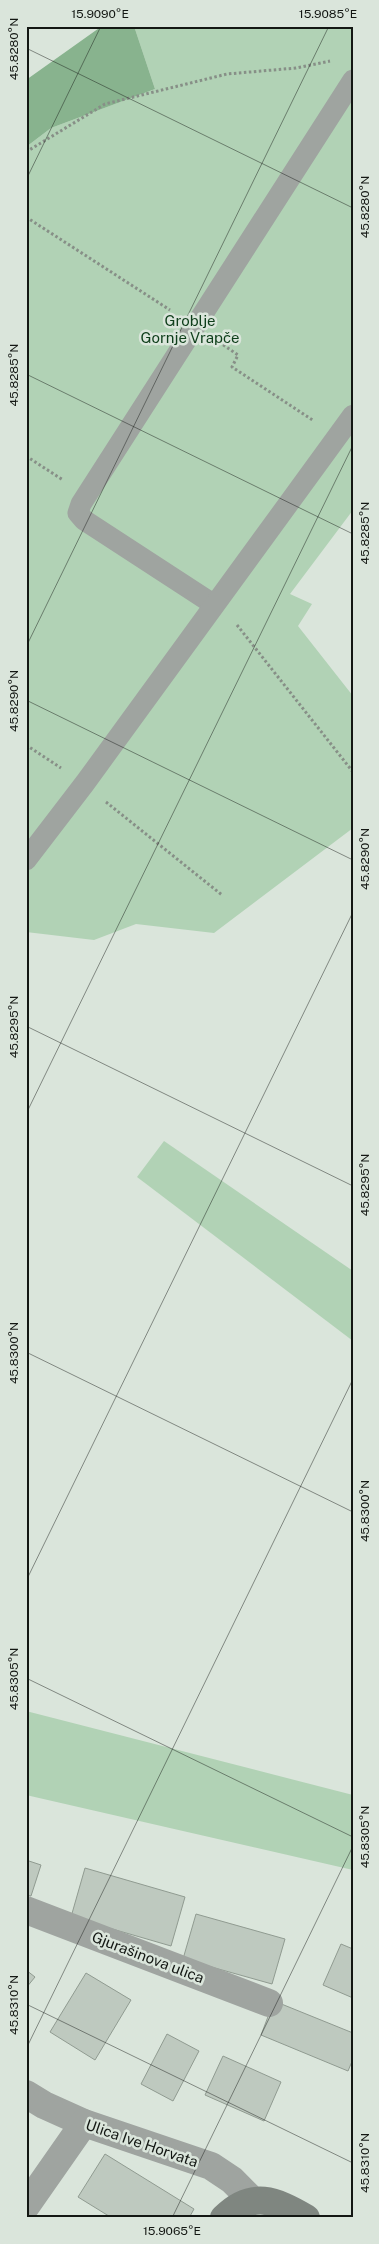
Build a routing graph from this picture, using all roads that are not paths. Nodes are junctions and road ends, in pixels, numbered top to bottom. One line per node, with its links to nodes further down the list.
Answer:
1 (353, 80): 3 (lane)
2 (353, 415): 3 (lane)
3 (213, 604): 4 (lane)
4 (26, 860)
5 (26, 1910): 6 (street, Gjurašinova ulica)
6 (269, 2003)
7 (26, 2094): 8 (street, Ulica Ive Horvata)
8 (84, 2123): 9 (street, Ulica Ive Horvata); 10 (street)
9 (252, 2200): 11 (street); 12 (street)
10 (26, 2206)
11 (224, 2218)
12 (306, 2218)

